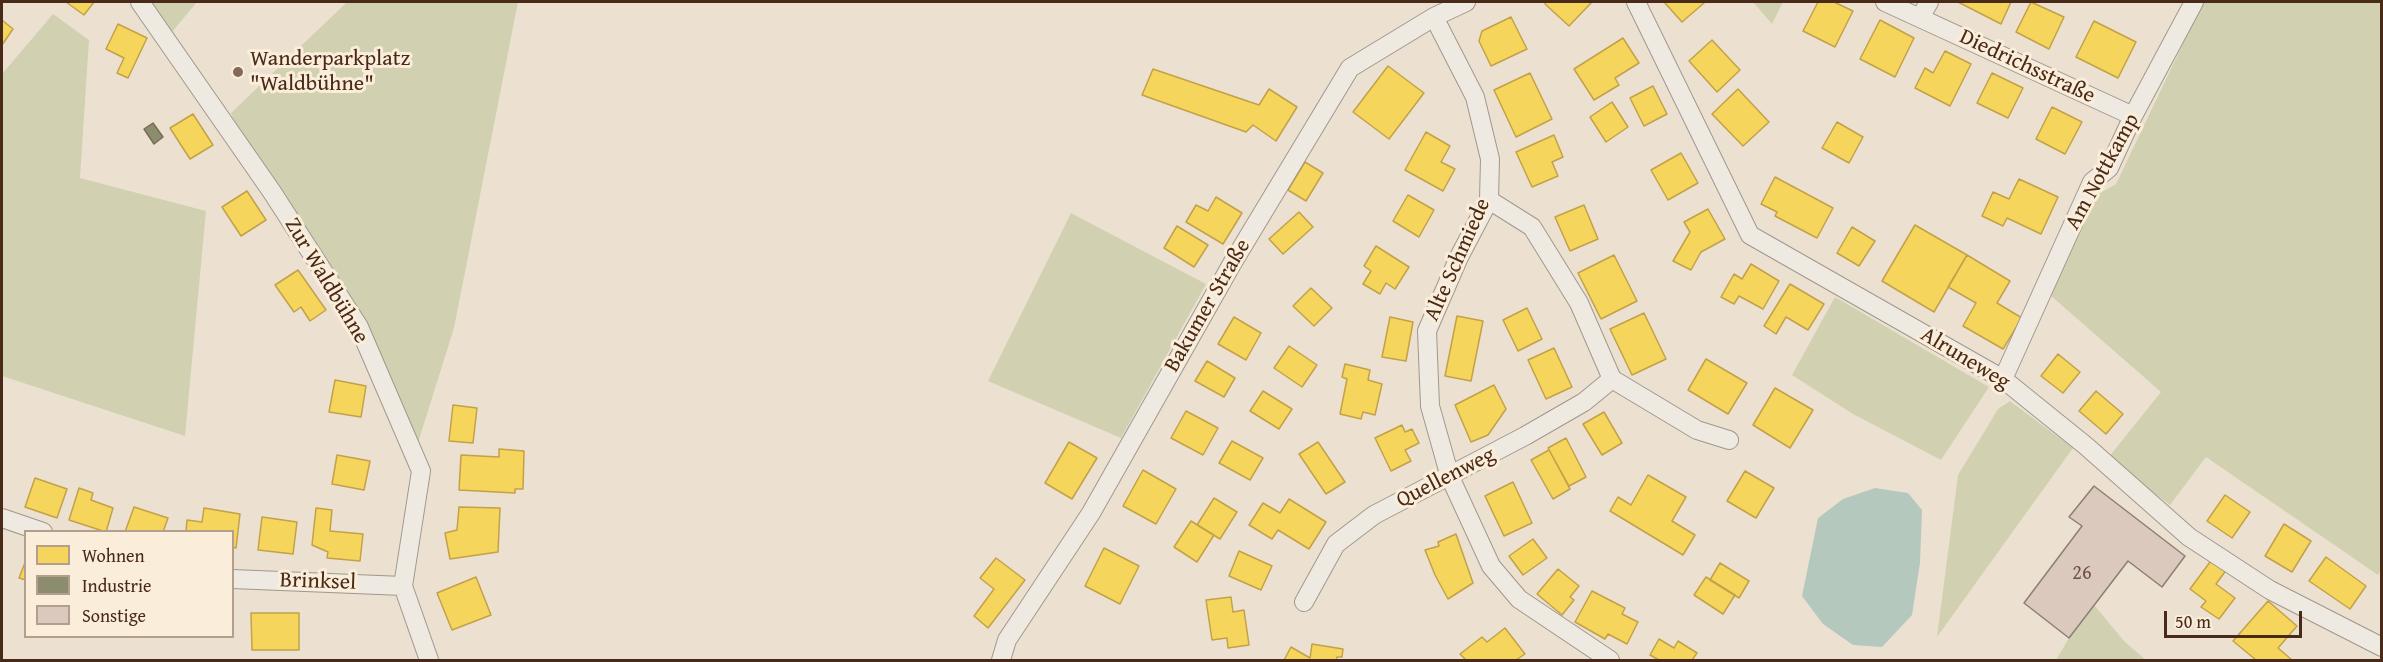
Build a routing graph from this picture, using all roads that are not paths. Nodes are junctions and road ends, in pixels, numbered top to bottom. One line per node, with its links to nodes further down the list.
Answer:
1 (140, 2): 18 (street, Zur Waldbühne)
2 (1466, 2): 7 (street, Bakumer Straße)
3 (1636, 2): 12 (street, Alruneweg)
4 (1885, 2): 8 (street, Diedrichsstraße)
5 (1929, 2): 8 (street)
6 (2194, 2): 9 (street, Am Nottkamp)
7 (1434, 17): 10 (street, Alte Schmiede); 22 (street, Bakumer Straße)
8 (1920, 18): 9 (street, Diedrichsstraße)
9 (2133, 116): 12 (street, Am Nottkamp)
10 (1490, 200): 11 (street); 14 (street, Alte Schmiede)
11 (1612, 379): 13 (street); 14 (street, Quellenweg)
12 (2002, 379): 20 (street, Alruneweg)
13 (1729, 440)
14 (1450, 477): 19 (street, Quellenweg); 23 (street, Alte Schmiede)
15 (2, 518): 16 (street)
16 (41, 530)
17 (234, 579): 18 (street, Brinksel)
18 (404, 586): 21 (street, Zur Waldbühne)
19 (1304, 602)
20 (2382, 647)
21 (429, 660)
22 (1001, 660)
23 (1610, 660)

